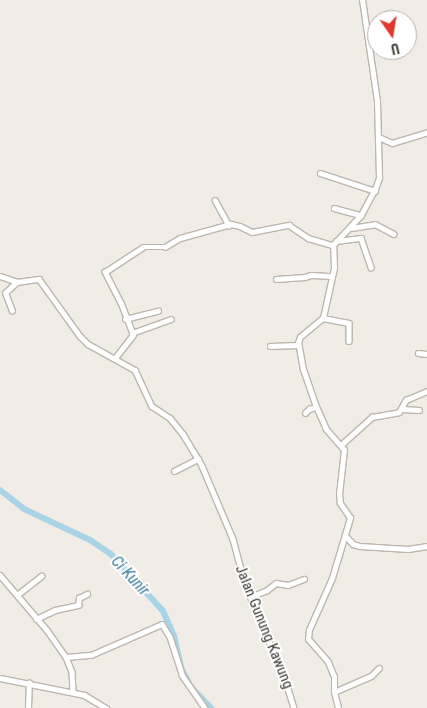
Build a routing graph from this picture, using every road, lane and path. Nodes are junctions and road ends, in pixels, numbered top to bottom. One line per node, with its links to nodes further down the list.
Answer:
1 (362, 0): 3 (street)
2 (427, 132): 3 (street)
3 (379, 137): 5 (street)
4 (320, 173): 5 (street)
5 (374, 191): 8 (street)
6 (215, 200): 9 (street)
7 (334, 208): 8 (street)
8 (361, 216): 10 (street)
9 (229, 225): 12 (street); 21 (street)
10 (349, 228): 11 (street); 12 (street)
11 (394, 234)
12 (334, 243): 13 (street); 15 (street)
13 (371, 267)
14 (0, 276): 17 (street)
15 (332, 276): 16 (street); 20 (street)
16 (276, 279)
17 (17, 282): 18 (street); 29 (street, Jalan Gunung Kawung)
18 (12, 311)
19 (158, 311): 21 (street)
20 (323, 318): 24 (street); 25 (street)
21 (125, 319): 23 (street)
22 (172, 319): 23 (street)
23 (132, 333): 29 (street)
24 (349, 342)
25 (298, 345): 26 (street); 31 (street)
26 (270, 346)
27 (418, 353): 28 (street)
28 (427, 354)
29 (114, 358): 36 (street, Jalan Gunung Kawung)
30 (427, 391): 32 (street)
31 (316, 407): 34 (street); 35 (street)
32 (402, 410): 33 (street); 35 (street)
33 (418, 410)
34 (305, 413)
35 (341, 446): 38 (street)
36 (198, 460): 37 (street); 46 (street, Jalan Gunung Kawung)
37 (174, 471)
38 (345, 535): 39 (street); 53 (street)
39 (427, 546)
40 (0, 575): 43 (street)
41 (41, 576): 45 (street)
42 (304, 579): 46 (street)
43 (2, 580): 45 (street)
44 (87, 594): 47 (street)
45 (17, 595): 47 (street)
46 (250, 597): 57 (street, Jalan Gunung Kawung)
47 (36, 619): 48 (street)
48 (66, 657): 52 (street); 56 (street)
49 (379, 668): 53 (street)
50 (0, 678): 51 (street)
51 (29, 683): 52 (street); 54 (street)
52 (73, 692): 55 (street)
53 (334, 692): 58 (street)
54 (28, 708)
55 (106, 708)
56 (205, 708)
57 (294, 708)
58 (338, 708)

